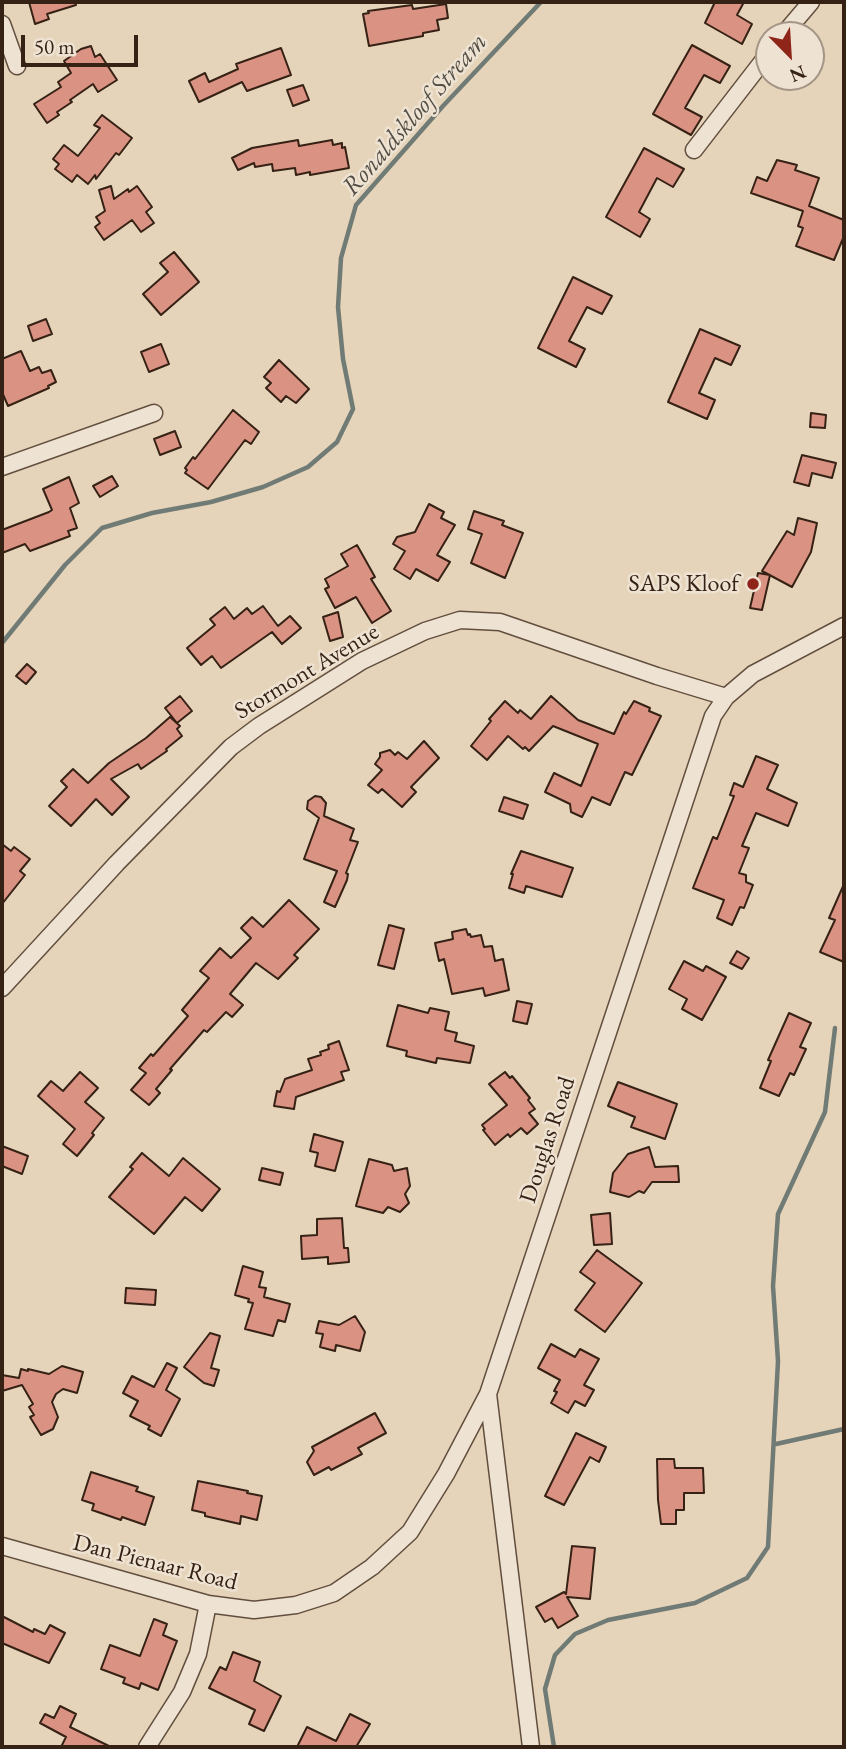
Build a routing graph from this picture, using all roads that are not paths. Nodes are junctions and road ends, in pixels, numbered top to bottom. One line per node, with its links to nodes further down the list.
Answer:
1 (811, 2): 2 (street)
2 (795, 21)
3 (2, 24): 4 (street)
4 (16, 66)
5 (755, 71): 6 (street)
6 (694, 150)
7 (154, 412): 8 (street)
8 (2, 467)
9 (844, 626): 10 (street, Douglas Road)
10 (726, 697): 11 (street, Stormont Avenue); 12 (street, Douglas Road)
11 (2, 988)
12 (488, 1394): 14 (street, Dan Pienaar Road); 16 (street, Douglas Road)
13 (2, 1546): 14 (street, Dan Pienaar Road)
14 (208, 1604): 15 (street)
15 (147, 1747)
16 (531, 1747)

